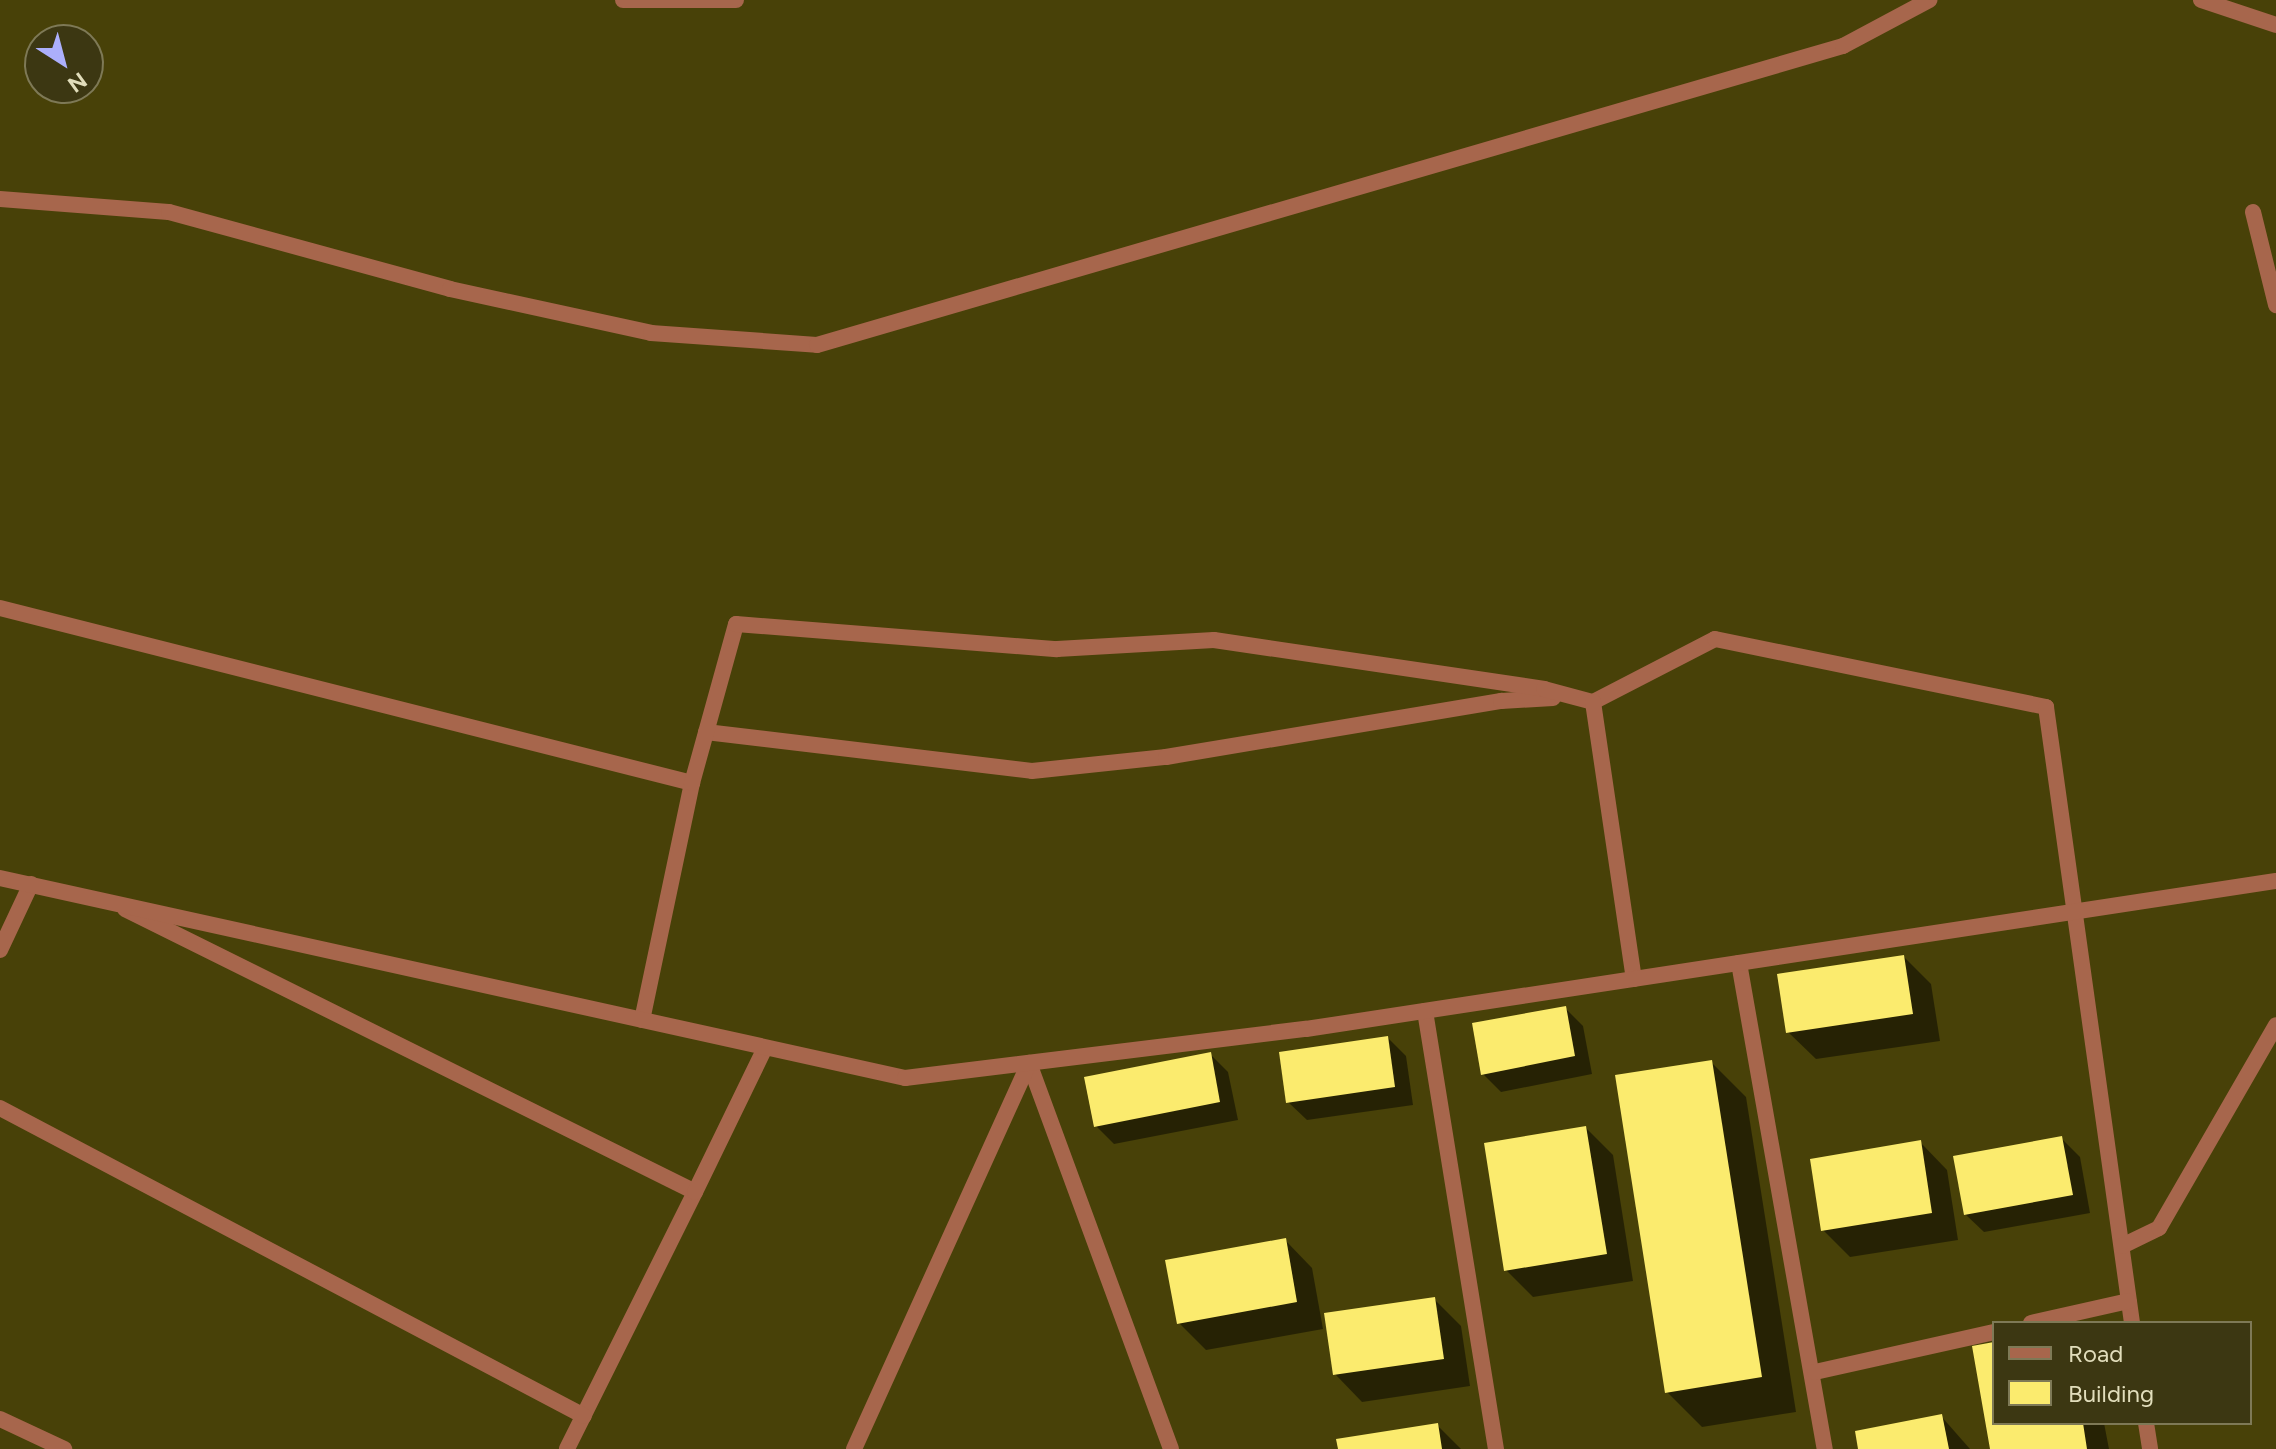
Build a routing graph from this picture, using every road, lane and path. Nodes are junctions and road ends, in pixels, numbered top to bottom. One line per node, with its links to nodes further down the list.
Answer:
1 (623, 0): 2 (street)
2 (736, 0)
3 (1929, 0): 6 (street)
4 (2201, 0): 5 (street)
5 (2276, 25)
6 (0, 199)
7 (2253, 212): 8 (street)
8 (2276, 305)
9 (0, 608): 13 (street)
10 (1576, 697): 11 (street); 12 (street); 12 (street)
11 (1593, 702): 18 (street); 21 (street)
12 (706, 732): 13 (street)
13 (692, 783): 23 (street)
14 (0, 878): 16 (street)
15 (2276, 881): 18 (street)
16 (31, 884): 17 (street); 19 (street)
17 (113, 903): 23 (street); 28 (street)
18 (2076, 912): 20 (street); 29 (street)
19 (0, 950)
20 (1739, 963): 21 (street); 34 (street)
21 (1634, 979): 22 (street)
22 (1425, 1011): 26 (street); 42 (street)
23 (642, 1020): 25 (street)
24 (2276, 1025): 29 (street)
25 (764, 1050): 26 (street); 28 (street)
26 (1029, 1063): 40 (street); 41 (street)
27 (0, 1108): 35 (street)
28 (695, 1192): 35 (street)
29 (2122, 1246): 30 (street)
30 (2129, 1301): 31 (street); 32 (street)
31 (2040, 1321)
32 (2132, 1321)
33 (1992, 1332): 34 (street)
34 (1815, 1372): 43 (street)
35 (584, 1416): 39 (street)
36 (0, 1419): 38 (street)
37 (2146, 1425): 44 (street)
38 (64, 1449)
39 (567, 1449)
40 (854, 1449)
41 (1171, 1449)
42 (1496, 1449)
43 (1825, 1449)
44 (2150, 1449)

